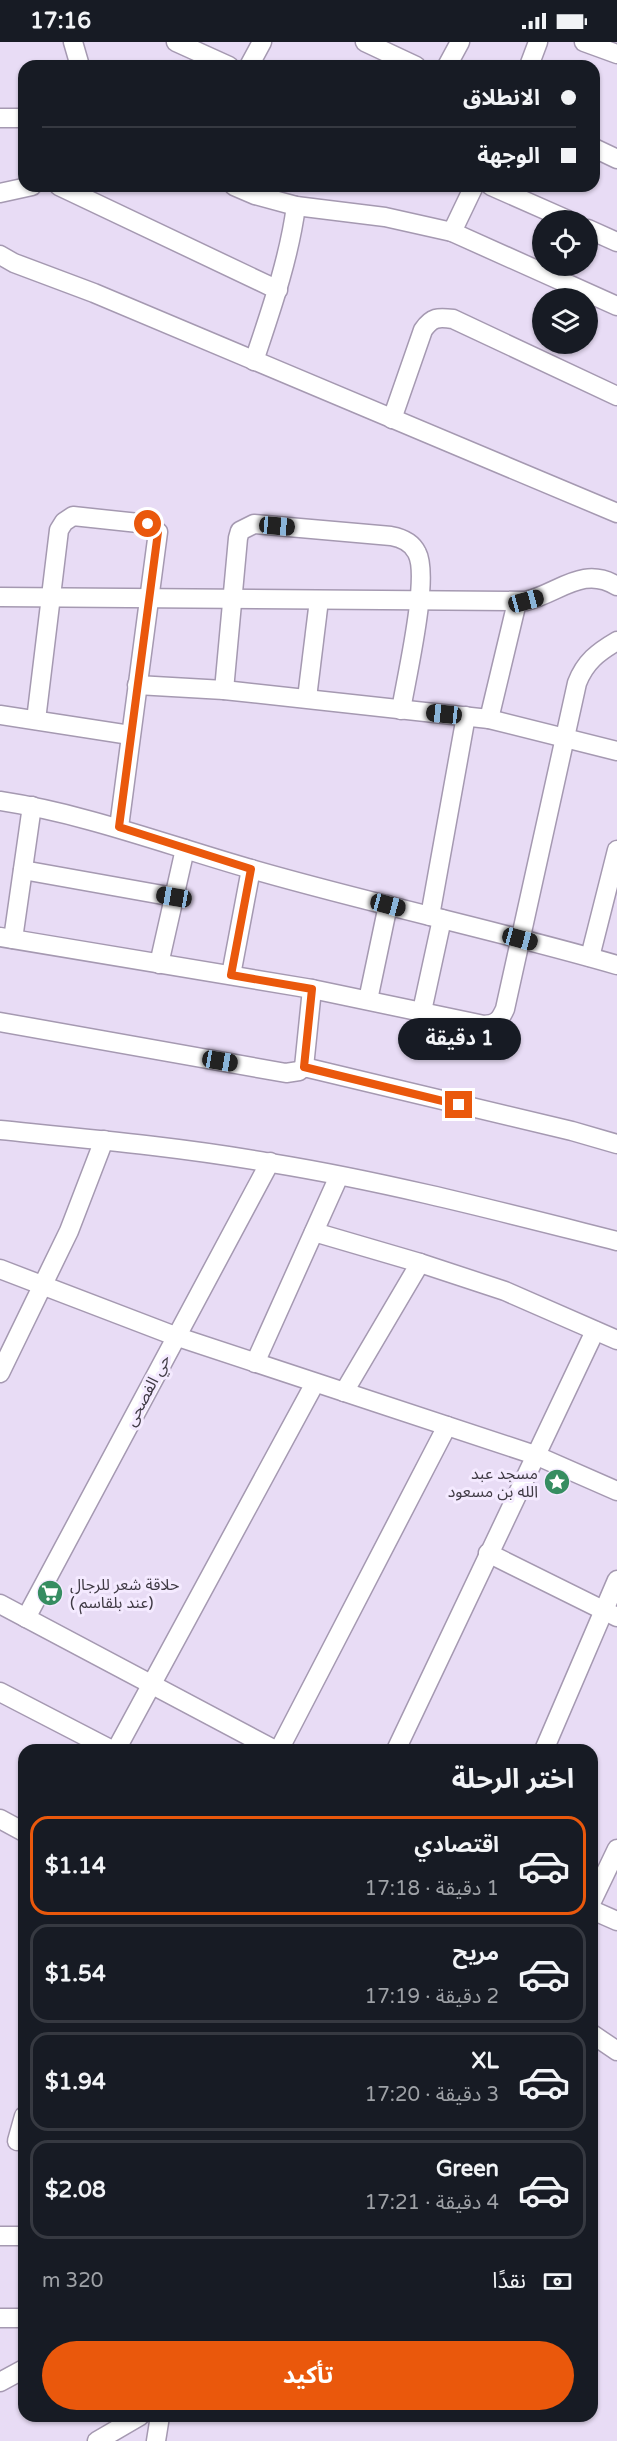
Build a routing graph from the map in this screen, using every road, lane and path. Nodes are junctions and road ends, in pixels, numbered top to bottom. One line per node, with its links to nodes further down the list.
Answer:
1 (73, 42): 9 (street)
2 (176, 42): 10 (street)
3 (262, 42): 11 (street)
4 (365, 42): 12 (street)
5 (460, 42): 13 (street)
6 (538, 42): 14 (street)
7 (593, 43): 8 (street)
8 (617, 54)
9 (78, 60)
10 (216, 60)
11 (252, 60)
12 (403, 60)
13 (450, 60)
14 (531, 60)
15 (0, 118): 16 (street)
16 (18, 118)
17 (600, 151): 18 (street)
18 (617, 159)
19 (18, 189): 24 (street)
20 (72, 192): 31 (street)
21 (248, 192): 25 (street)
22 (471, 192): 27 (street)
23 (505, 192): 26 (street)
24 (0, 193)
25 (296, 206): 27 (street); 31 (street)
26 (545, 210)
27 (452, 232): 32 (street)
28 (598, 233): 29 (street)
29 (617, 242)
30 (0, 255): 33 (street)
31 (278, 290): 33 (street)
32 (617, 306)
33 (254, 361): 35 (street)
34 (617, 396): 35 (street)
35 (392, 419): 36 (street)
36 (617, 513)
37 (617, 586): 44 (street)
38 (0, 597): 39 (street)
39 (52, 597): 40 (street); 40 (street); 53 (street)
40 (148, 599): 41 (street); 46 (street)
41 (232, 599): 42 (street); 43 (street); 47 (street)
42 (319, 600): 43 (street); 48 (street)
43 (420, 600): 44 (street); 49 (street)
44 (517, 602): 52 (street)
45 (617, 641): 55 (street)
46 (137, 686): 47 (street); 54 (street)
47 (224, 690): 48 (street)
48 (307, 698): 49 (street)
49 (401, 710): 51 (street)
50 (0, 715): 53 (street)
51 (466, 716): 52 (street); 66 (street)
52 (489, 719): 55 (street)
53 (36, 720): 54 (street)
54 (130, 735): 59 (street)
55 (564, 738): 56 (street); 68 (street)
56 (617, 751)
57 (0, 801): 58 (street)
58 (32, 806): 59 (street); 63 (street)
59 (119, 827): 60 (street)
60 (185, 849): 62 (street); 64 (street)
61 (617, 850): 69 (street)
62 (251, 869): 65 (street); 72 (street)
63 (23, 870): 64 (street); 67 (street)
64 (174, 897): 70 (street)
65 (388, 905): 66 (street); 74 (street)
66 (436, 917): 68 (street); 75 (street)
67 (6, 938): 70 (street)
68 (520, 939): 69 (street); 75 (street)
69 (590, 957): 71 (street)
70 (159, 964): 72 (street)
71 (617, 965)
72 (231, 975): 73 (street)
73 (312, 989): 74 (street); 77 (street)
74 (368, 1000): 75 (street)
75 (422, 1011)
76 (0, 1022): 77 (street)
77 (304, 1067): 80 (street)
78 (0, 1130): 79 (street)
79 (104, 1140): 81 (street); 87 (street)
80 (617, 1144)
81 (270, 1162): 82 (street); 89 (street, حي الفصحى)
82 (339, 1176): 83 (street); 84 (street)
83 (314, 1232): 85 (street); 92 (street)
84 (617, 1240)
85 (420, 1263): 88 (street); 95 (street)
86 (0, 1269): 87 (street)
87 (45, 1286): 89 (street); 91 (street)
88 (595, 1331): 90 (street); 97 (street)
89 (175, 1336): 92 (street); 103 (street, حي الفصحى)
90 (617, 1340)
91 (7, 1344): 93 (street)
92 (255, 1363): 94 (street)
93 (0, 1373)
94 (315, 1383): 95 (street); 104 (street)
95 (344, 1392): 96 (street)
96 (447, 1426): 97 (street); 109 (street)
97 (535, 1455): 98 (street); 99 (street)
98 (617, 1491)
99 (488, 1553): 102 (street); 110 (street)
100 (617, 1580): 102 (street)
101 (0, 1604): 103 (street)
102 (610, 1614): 111 (street)
103 (26, 1618): 104 (street)
104 (153, 1685): 107 (street); 108 (street)
105 (0, 1692): 106 (street)
106 (102, 1744)
107 (118, 1744)
108 (266, 1744)
109 (280, 1744)
110 (399, 1744)
111 (547, 1744)
112 (0, 1819): 113 (street)
113 (18, 1829)
114 (617, 1849): 115 (street)
115 (598, 1889)
116 (598, 1913): 117 (street)
117 (617, 1921)
118 (598, 2038): 119 (street)
119 (617, 2051)
120 (0, 2236): 121 (street)
121 (18, 2236)
122 (0, 2318): 123 (street)
123 (18, 2318)
124 (18, 2372): 125 (street)
125 (0, 2382)
126 (130, 2422): 128 (street)
127 (159, 2422): 129 (street)
128 (98, 2441)
129 (156, 2441)

